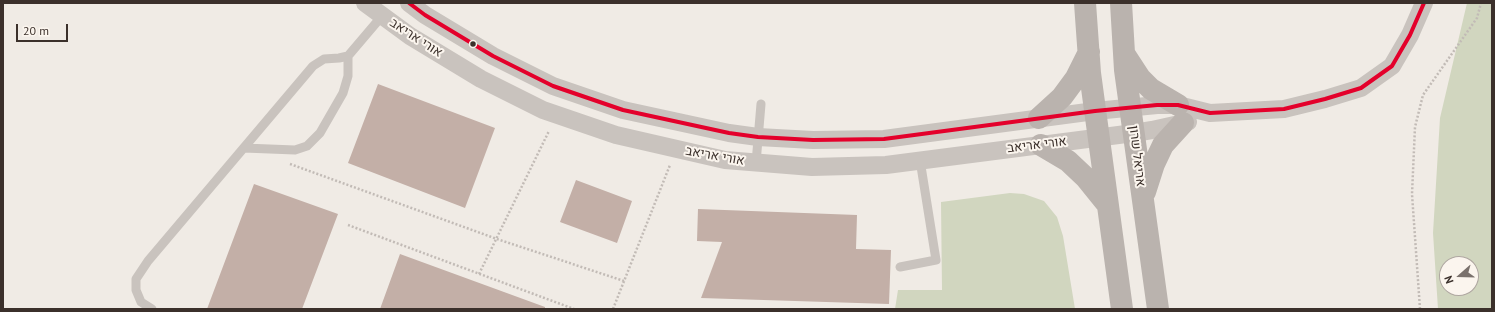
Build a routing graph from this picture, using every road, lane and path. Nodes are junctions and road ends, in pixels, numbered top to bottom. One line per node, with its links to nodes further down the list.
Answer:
1 (365, 3): 7 (street, אורי אריאב)
2 (409, 3): 18 (street, אורי אריאב)
3 (1085, 3): 8 (main road)
4 (1121, 3): 9 (main road, אריאל שרון)
5 (1424, 3): 14 (street)
6 (1481, 3): 38 (path)
7 (382, 16): 10 (lane); 15 (street, אורי אריאב)
8 (1088, 52): 13 (main road); 16 (main road)
9 (1124, 54): 12 (main road, אריאל שרון); 14 (main road)
10 (348, 56): 21 (lane); 21 (lane)
11 (760, 104): 18 (lane)
12 (1131, 107): 13 (street, אורי אריאב); 14 (street, אורי אריאב); 17 (main road, אריאל שרון)
13 (1095, 111): 16 (street, אורי אריאב); 19 (main road)
14 (1180, 114): 17 (street, אורי אריאב); 26 (main road)
15 (557, 115): 22 (street, אורי אריאב); 29 (path)
16 (1039, 118): 18 (street, אורי אריאב)
17 (1134, 133): 19 (street, אורי אריאב); 26 (main road, אריאל שרון)
18 (758, 137): 24 (lane)
19 (1098, 137): 20 (street, אורי אריאב); 27 (main road)
20 (1041, 145): 23 (street, אורי אריאב); 27 (main road)
21 (244, 148): 33 (lane)
22 (676, 149): 24 (street, אורי אריאב); 32 (path)
23 (920, 160): 24 (street, אורי אריאב); 30 (lane)
24 (756, 163)
25 (288, 164): 29 (path)
26 (1143, 201): 37 (main road, אריאל שרון)
27 (1107, 204): 36 (main road)
28 (348, 226): 31 (path)
29 (497, 239): 31 (path); 32 (path)
30 (900, 267)
31 (479, 274): 34 (path)
32 (624, 280): 35 (path)
33 (152, 309)
34 (574, 309)
35 (613, 309)
36 (1122, 309)
37 (1158, 309)
38 (1420, 309)

